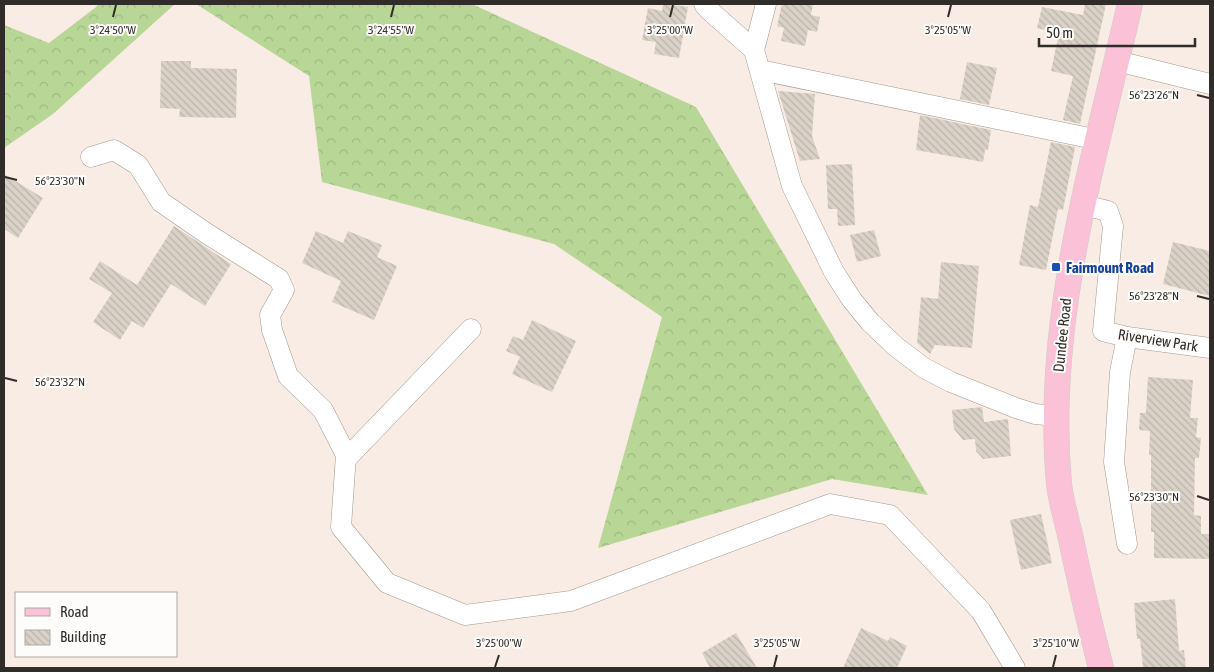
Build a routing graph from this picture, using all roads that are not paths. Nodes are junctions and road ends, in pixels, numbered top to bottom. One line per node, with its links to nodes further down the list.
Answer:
1 (704, 4): 4 (street)
2 (766, 4): 4 (street)
3 (1130, 4): 5 (main road, Dundee Road)
4 (754, 50): 6 (street)
5 (1117, 61): 7 (street); 8 (main road, Dundee Road)
6 (760, 70): 8 (street); 14 (street)
7 (1210, 84)
8 (1099, 140): 10 (main road, Dundee Road)
9 (91, 157): 15 (street)
10 (1083, 204): 12 (street, Riverview Park); 14 (main road, Dundee Road)
11 (471, 329): 15 (street)
12 (1127, 337): 13 (street, Riverview Park); 16 (street)
13 (1210, 348)
14 (1056, 416): 18 (main road, Dundee Road)
15 (346, 459): 17 (street)
16 (1127, 544)
17 (1016, 668)
18 (1101, 668)

